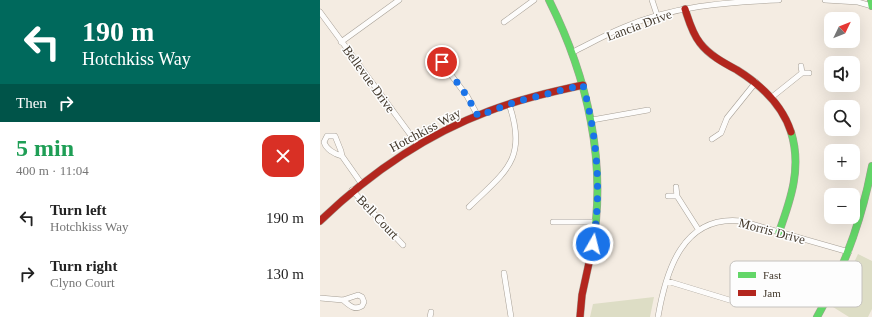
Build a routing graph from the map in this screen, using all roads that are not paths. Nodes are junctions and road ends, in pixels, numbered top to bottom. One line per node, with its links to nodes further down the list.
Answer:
1 (399, 0): 16 (street)
2 (534, 0): 15 (street)
3 (549, 0): 17 (street)
4 (652, 0): 14 (street)
5 (779, 0): 9 (street, Lancia Drive)
6 (825, 0): 10 (street)
7 (865, 0): 10 (street)
8 (871, 0): 11 (street)
9 (729, 1): 12 (street, Lancia Drive)
10 (858, 2): 11 (street)
11 (872, 6)
12 (685, 9): 14 (street, Lancia Drive); 22 (street)
13 (320, 12): 16 (street, Bellevue Drive)
14 (657, 15): 17 (street, Lancia Drive)
15 (504, 22)
16 (342, 42): 30 (street, Bellevue Drive)
17 (572, 52): 23 (street)
18 (442, 62): 27 (street)
19 (801, 66): 20 (street)
20 (802, 73): 21 (street); 24 (street)
21 (809, 73)
22 (756, 82): 24 (street); 29 (street)
23 (583, 85): 25 (street, Hotchkiss Way); 28 (street)
24 (772, 97): 43 (street)
25 (509, 104): 27 (street, Hotchkiss Way); 38 (street)
26 (648, 110): 28 (street)
27 (478, 116): 30 (street, Hotchkiss Way)
28 (592, 120): 41 (street)
29 (712, 139)
30 (418, 145): 33 (street, Hotchkiss Way)
31 (342, 156): 33 (street)
32 (872, 167): 45 (street)
33 (361, 183): 35 (street, Hotchkiss Way)
34 (676, 187): 37 (street)
35 (352, 190): 39 (street, Hotchkiss Way); 44 (street, Bell Court)
36 (668, 196): 37 (street)
37 (677, 196): 42 (street)
38 (469, 207)
39 (320, 221)
40 (553, 222): 41 (street)
41 (596, 222): 53 (street)
42 (698, 229): 43 (street, Morris Drive); 48 (street)
43 (779, 232): 45 (street, Morris Drive)
44 (403, 245)
45 (849, 252): 46 (street)
46 (845, 261)
47 (504, 273): 54 (street)
48 (666, 281): 51 (street); 55 (street)
49 (320, 298): 50 (street)
50 (343, 300)
51 (730, 300)
52 (822, 307): 56 (street)
53 (579, 315)
54 (512, 317)
55 (658, 317)
56 (817, 317)

